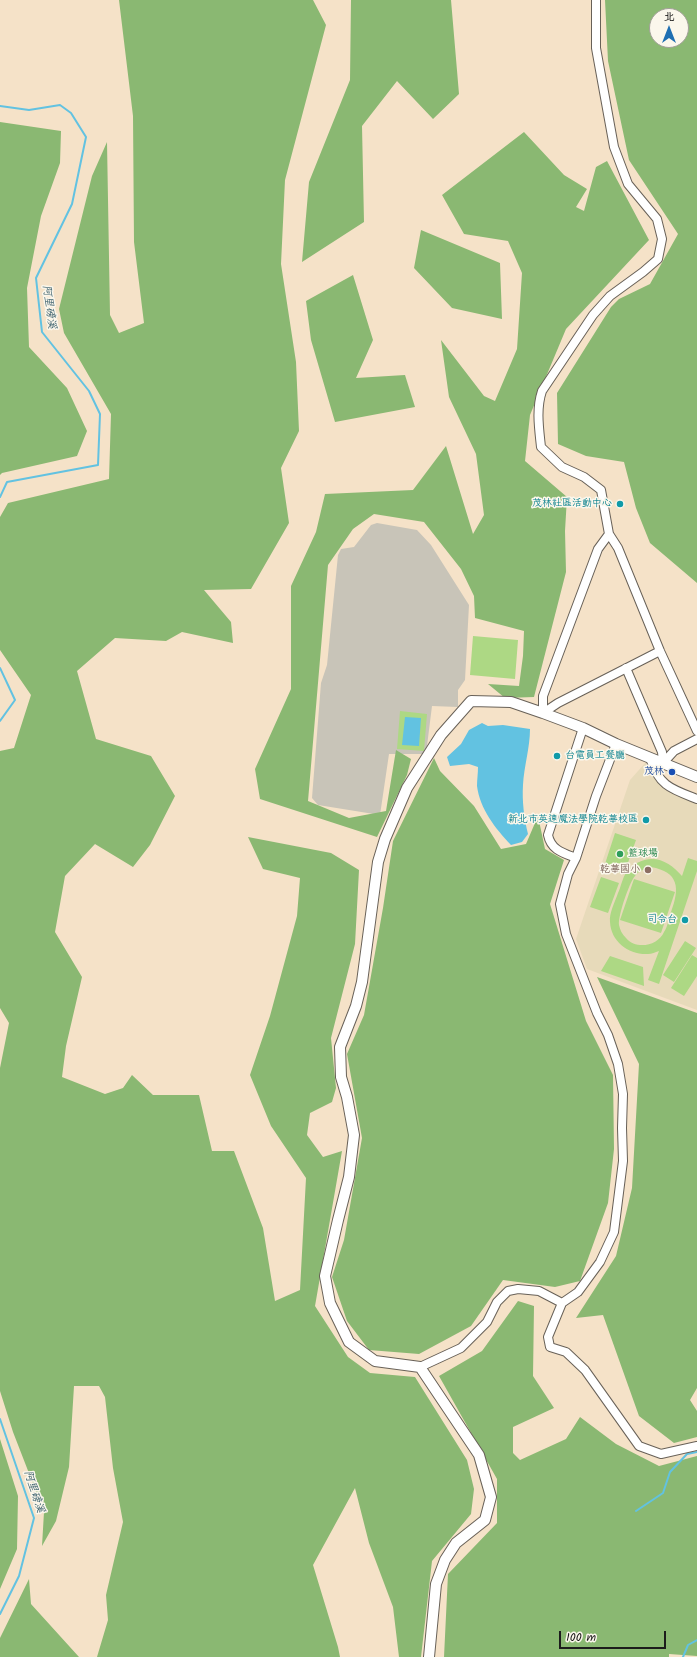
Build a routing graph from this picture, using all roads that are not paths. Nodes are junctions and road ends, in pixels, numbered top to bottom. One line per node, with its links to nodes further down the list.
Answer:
1 (596, 0): 2 (street)
2 (609, 534): 3 (street); 5 (street)
3 (660, 651): 4 (street); 7 (street)
4 (626, 668): 5 (street); 11 (street)
5 (543, 713): 6 (street); 16 (street)
6 (583, 728): 9 (street); 14 (street)
7 (697, 731)
8 (697, 739): 11 (street)
9 (616, 744): 10 (street); 14 (street)
10 (650, 758): 11 (street); 13 (street)
11 (663, 763): 12 (street)
12 (697, 777)
13 (697, 798)
14 (576, 858): 15 (street)
15 (562, 1303): 16 (street); 17 (street)
16 (420, 1367): 18 (street)
17 (697, 1446)
18 (428, 1657)

